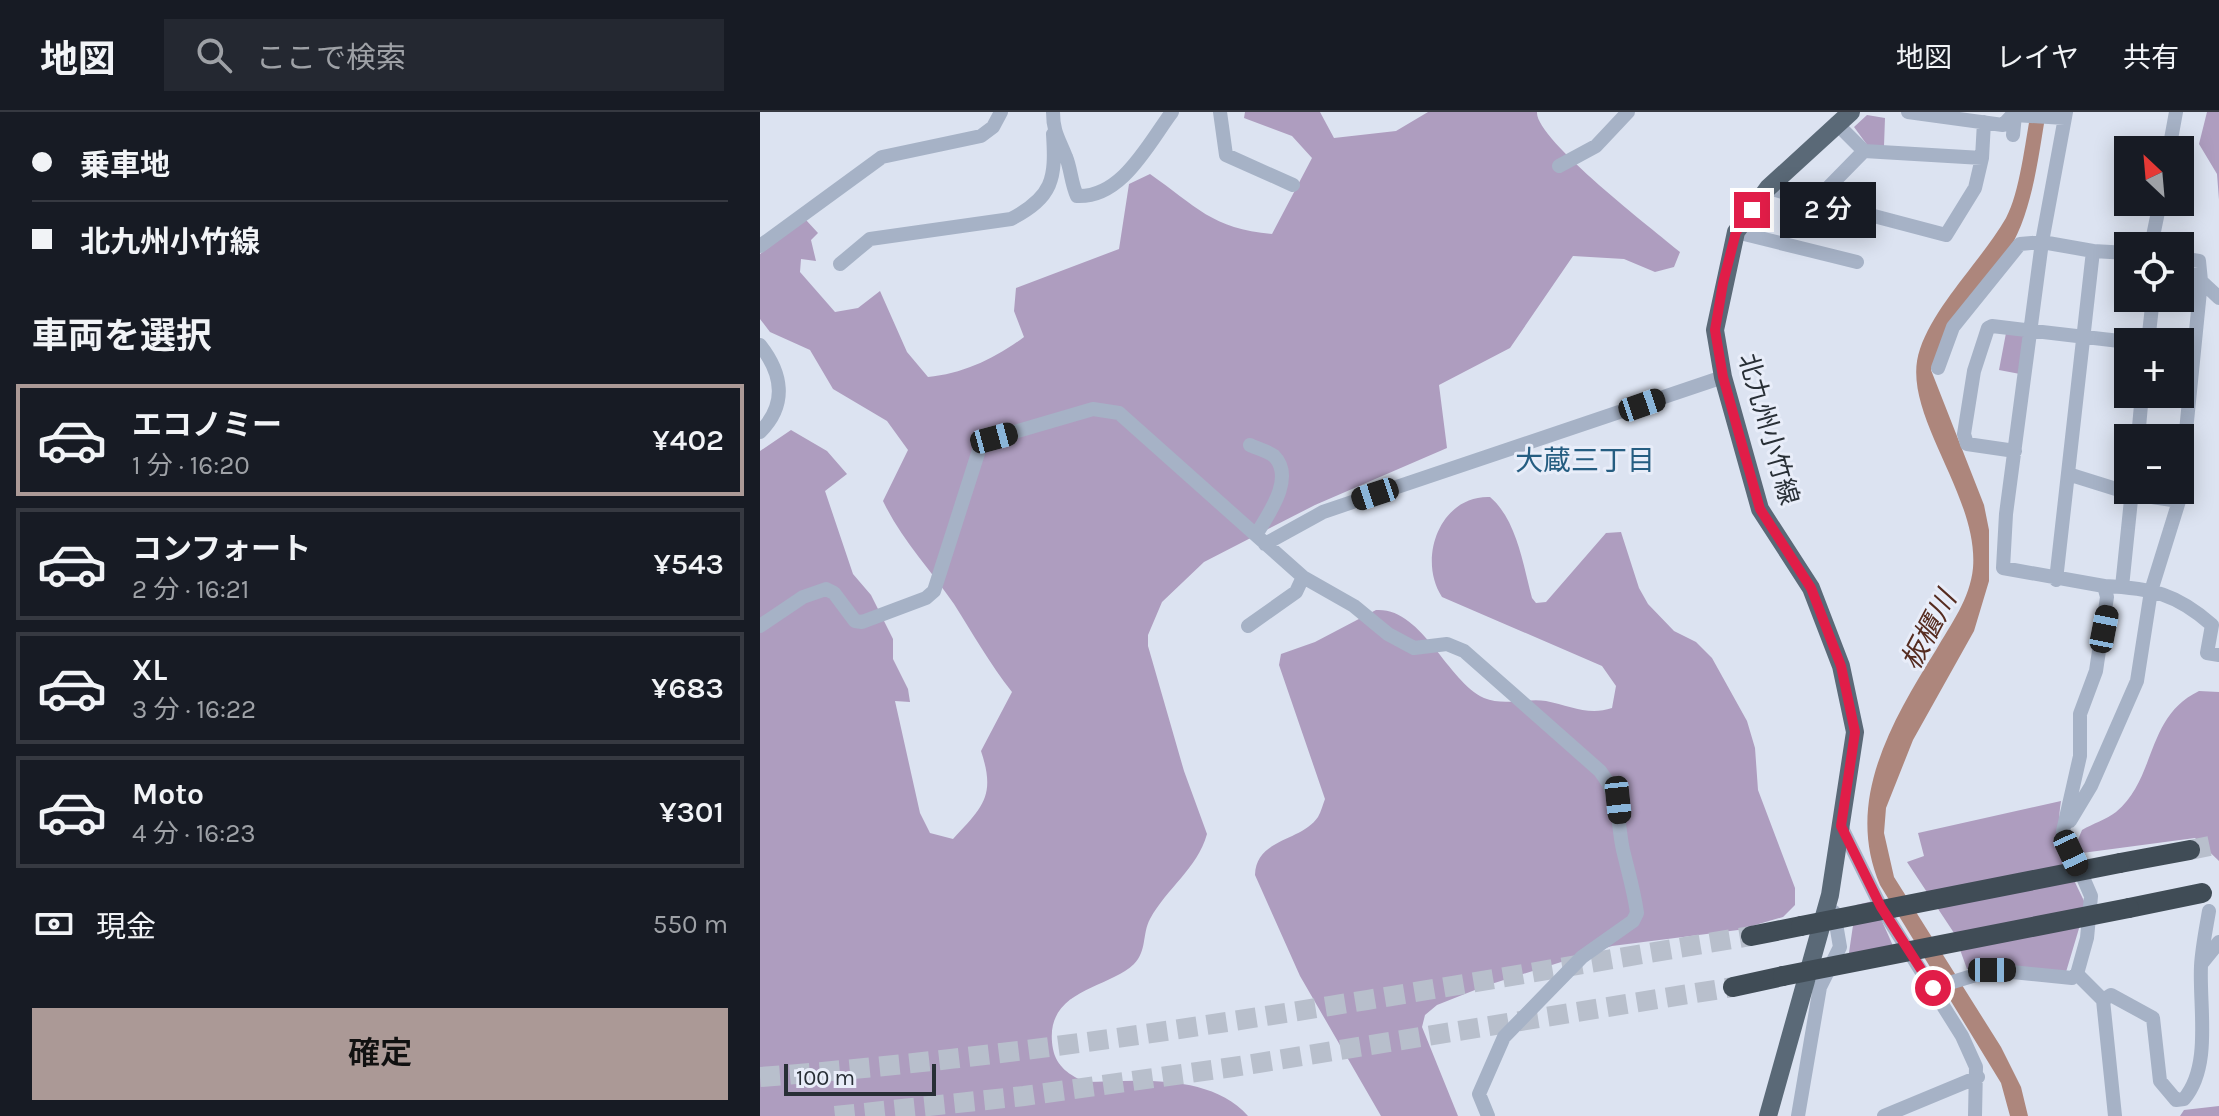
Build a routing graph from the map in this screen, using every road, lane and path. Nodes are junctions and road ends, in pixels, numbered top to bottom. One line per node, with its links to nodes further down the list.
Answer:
1 (1001, 112): 23 (street)
2 (1053, 112): 12 (street)
3 (1172, 112): 12 (street)
4 (1220, 112): 18 (street)
5 (1628, 112): 17 (street)
6 (1908, 112): 11 (street)
7 (2176, 112): 14 (street)
8 (2017, 114): 9 (street); 11 (street); 13 (street)
9 (2060, 116): 22 (street)
10 (1844, 118): 15 (street); 19 (main road, 北九州小竹線)
11 (1984, 122): 16 (street)
12 (1053, 134): 28 (street)
13 (2013, 135)
14 (2172, 136)
15 (1864, 151): 16 (street); 20 (street)
16 (1982, 158): 20 (street)
17 (1559, 166)
18 (1293, 185)
19 (1768, 188): 20 (street); 21 (main road, 北九州小竹線)
20 (1815, 201)
21 (1736, 232): 27 (street); 37 (main road, 北九州小竹線)
22 (2042, 242): 24 (street); 31 (street); 36 (street)
23 (760, 246)
24 (2093, 251): 25 (street); 32 (street)
25 (2114, 252)
26 (2194, 260): 29 (street)
27 (1857, 262)
28 (840, 264)
29 (2201, 281): 30 (street); 35 (street)
30 (2219, 298)
31 (2030, 331): 32 (street); 41 (street); 41 (street)
32 (2082, 337): 33 (street); 42 (street)
33 (2114, 340)
34 (760, 345): 39 (street)
35 (2196, 350): 38 (street)
36 (1938, 368)
37 (1723, 377): 46 (street); 55 (main road, 北九州小竹線)
38 (2188, 424)
39 (760, 432)
40 (1250, 445): 46 (street)
41 (2015, 451): 48 (street)
42 (2068, 474): 43 (street); 48 (street)
43 (2114, 487)
44 (2131, 504): 50 (street)
45 (2178, 504): 51 (street)
46 (1260, 539): 47 (street); 52 (street)
47 (1303, 577): 53 (street); 68 (street)
48 (2056, 580): 49 (street)
49 (2104, 586): 50 (street); 56 (street)
50 (2122, 587): 51 (street)
51 (2151, 591): 54 (street); 56 (street)
52 (760, 626)
53 (1248, 626)
54 (2219, 655)
55 (1841, 826): 58 (main road, 北九州小竹線); 65 (street)
56 (2063, 831): 63 (street)
57 (2190, 850): 60 (highway, bridge)
58 (1830, 895): 69 (main road, 北九州小竹線); 70 (street)
59 (2206, 902): 62 (street); 64 (highway, bridge)
60 (1751, 936)
61 (2219, 942): 62 (street)
62 (2201, 963): 66 (street)
63 (2077, 974): 65 (street); 66 (street)
64 (1733, 987)
65 (1935, 988): 67 (street)
66 (2103, 1000): 73 (street)
67 (1978, 1077): 71 (street); 72 (street)
68 (1488, 1116)
69 (1768, 1116)
70 (1798, 1116)
71 (1884, 1116)
72 (1975, 1116)
73 (2115, 1116)

